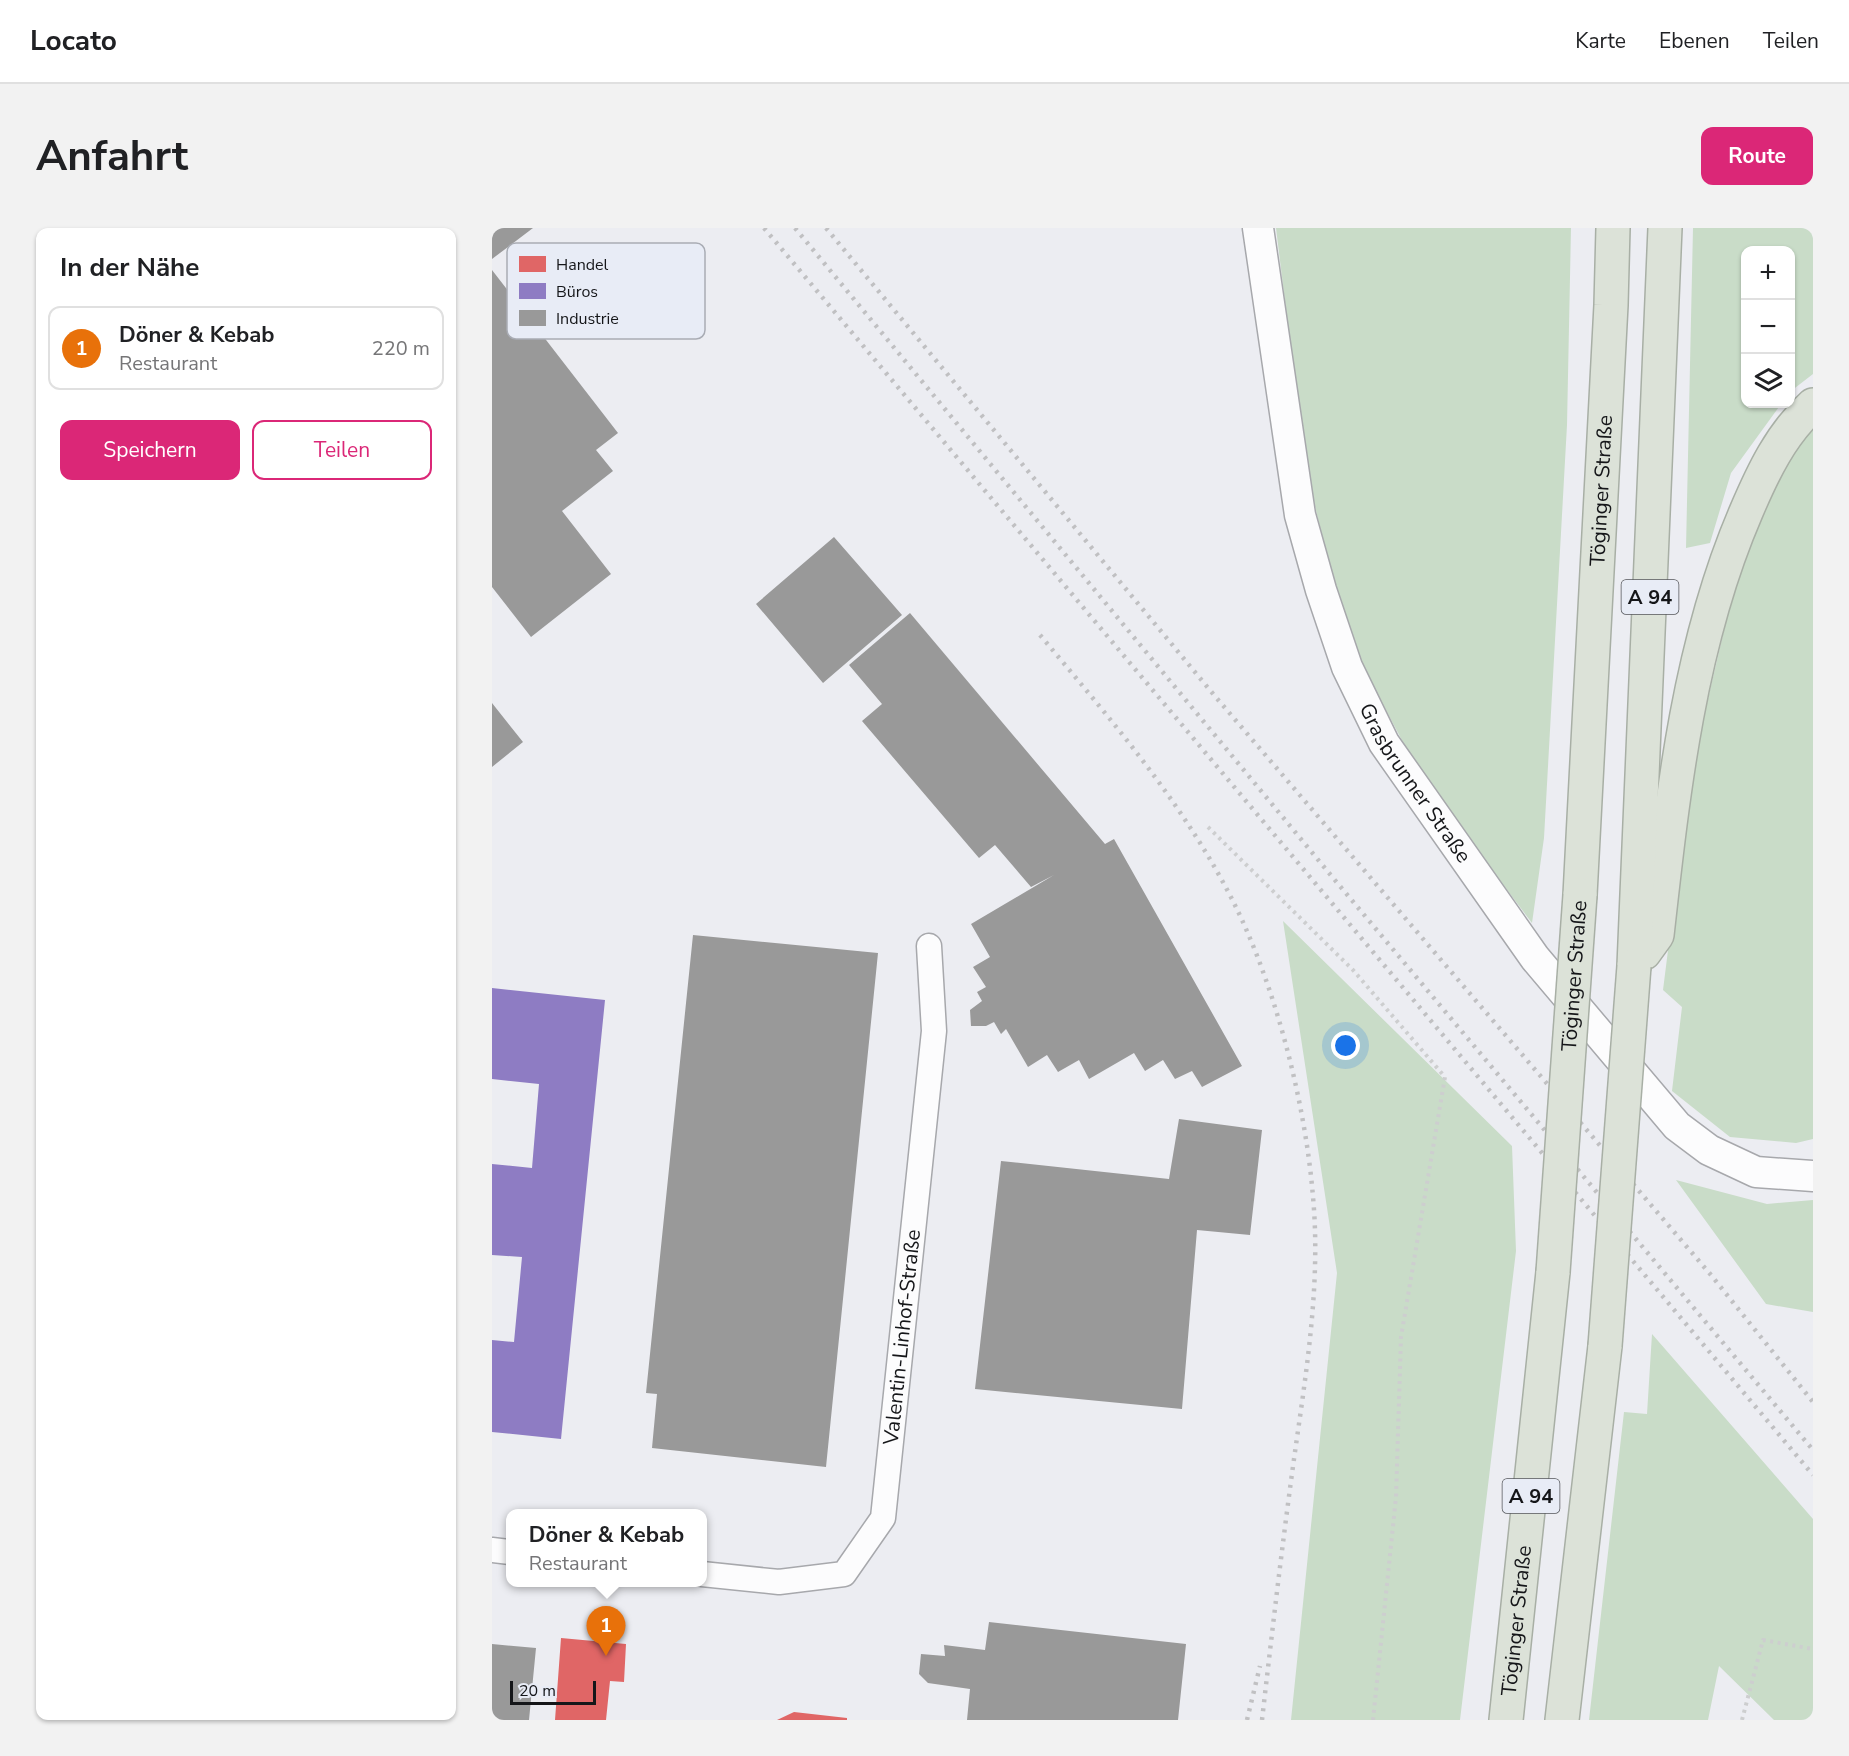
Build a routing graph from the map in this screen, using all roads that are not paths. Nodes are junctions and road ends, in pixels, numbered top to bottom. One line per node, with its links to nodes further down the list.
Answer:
1 (1258, 228): 7 (street, Grasbrunner Straße)
2 (1613, 228): 9 (highway, Töginger Straße / A 94, bridge)
3 (1665, 228): 6 (highway, A 94)
4 (1813, 405): 6 (highway)
5 (929, 946): 8 (street, Valentin-Linhof-Straße)
6 (1634, 966): 10 (highway, A 94, bridge)
7 (1813, 1176)
8 (707, 1575)
9 (1506, 1720)
10 (1562, 1720)

